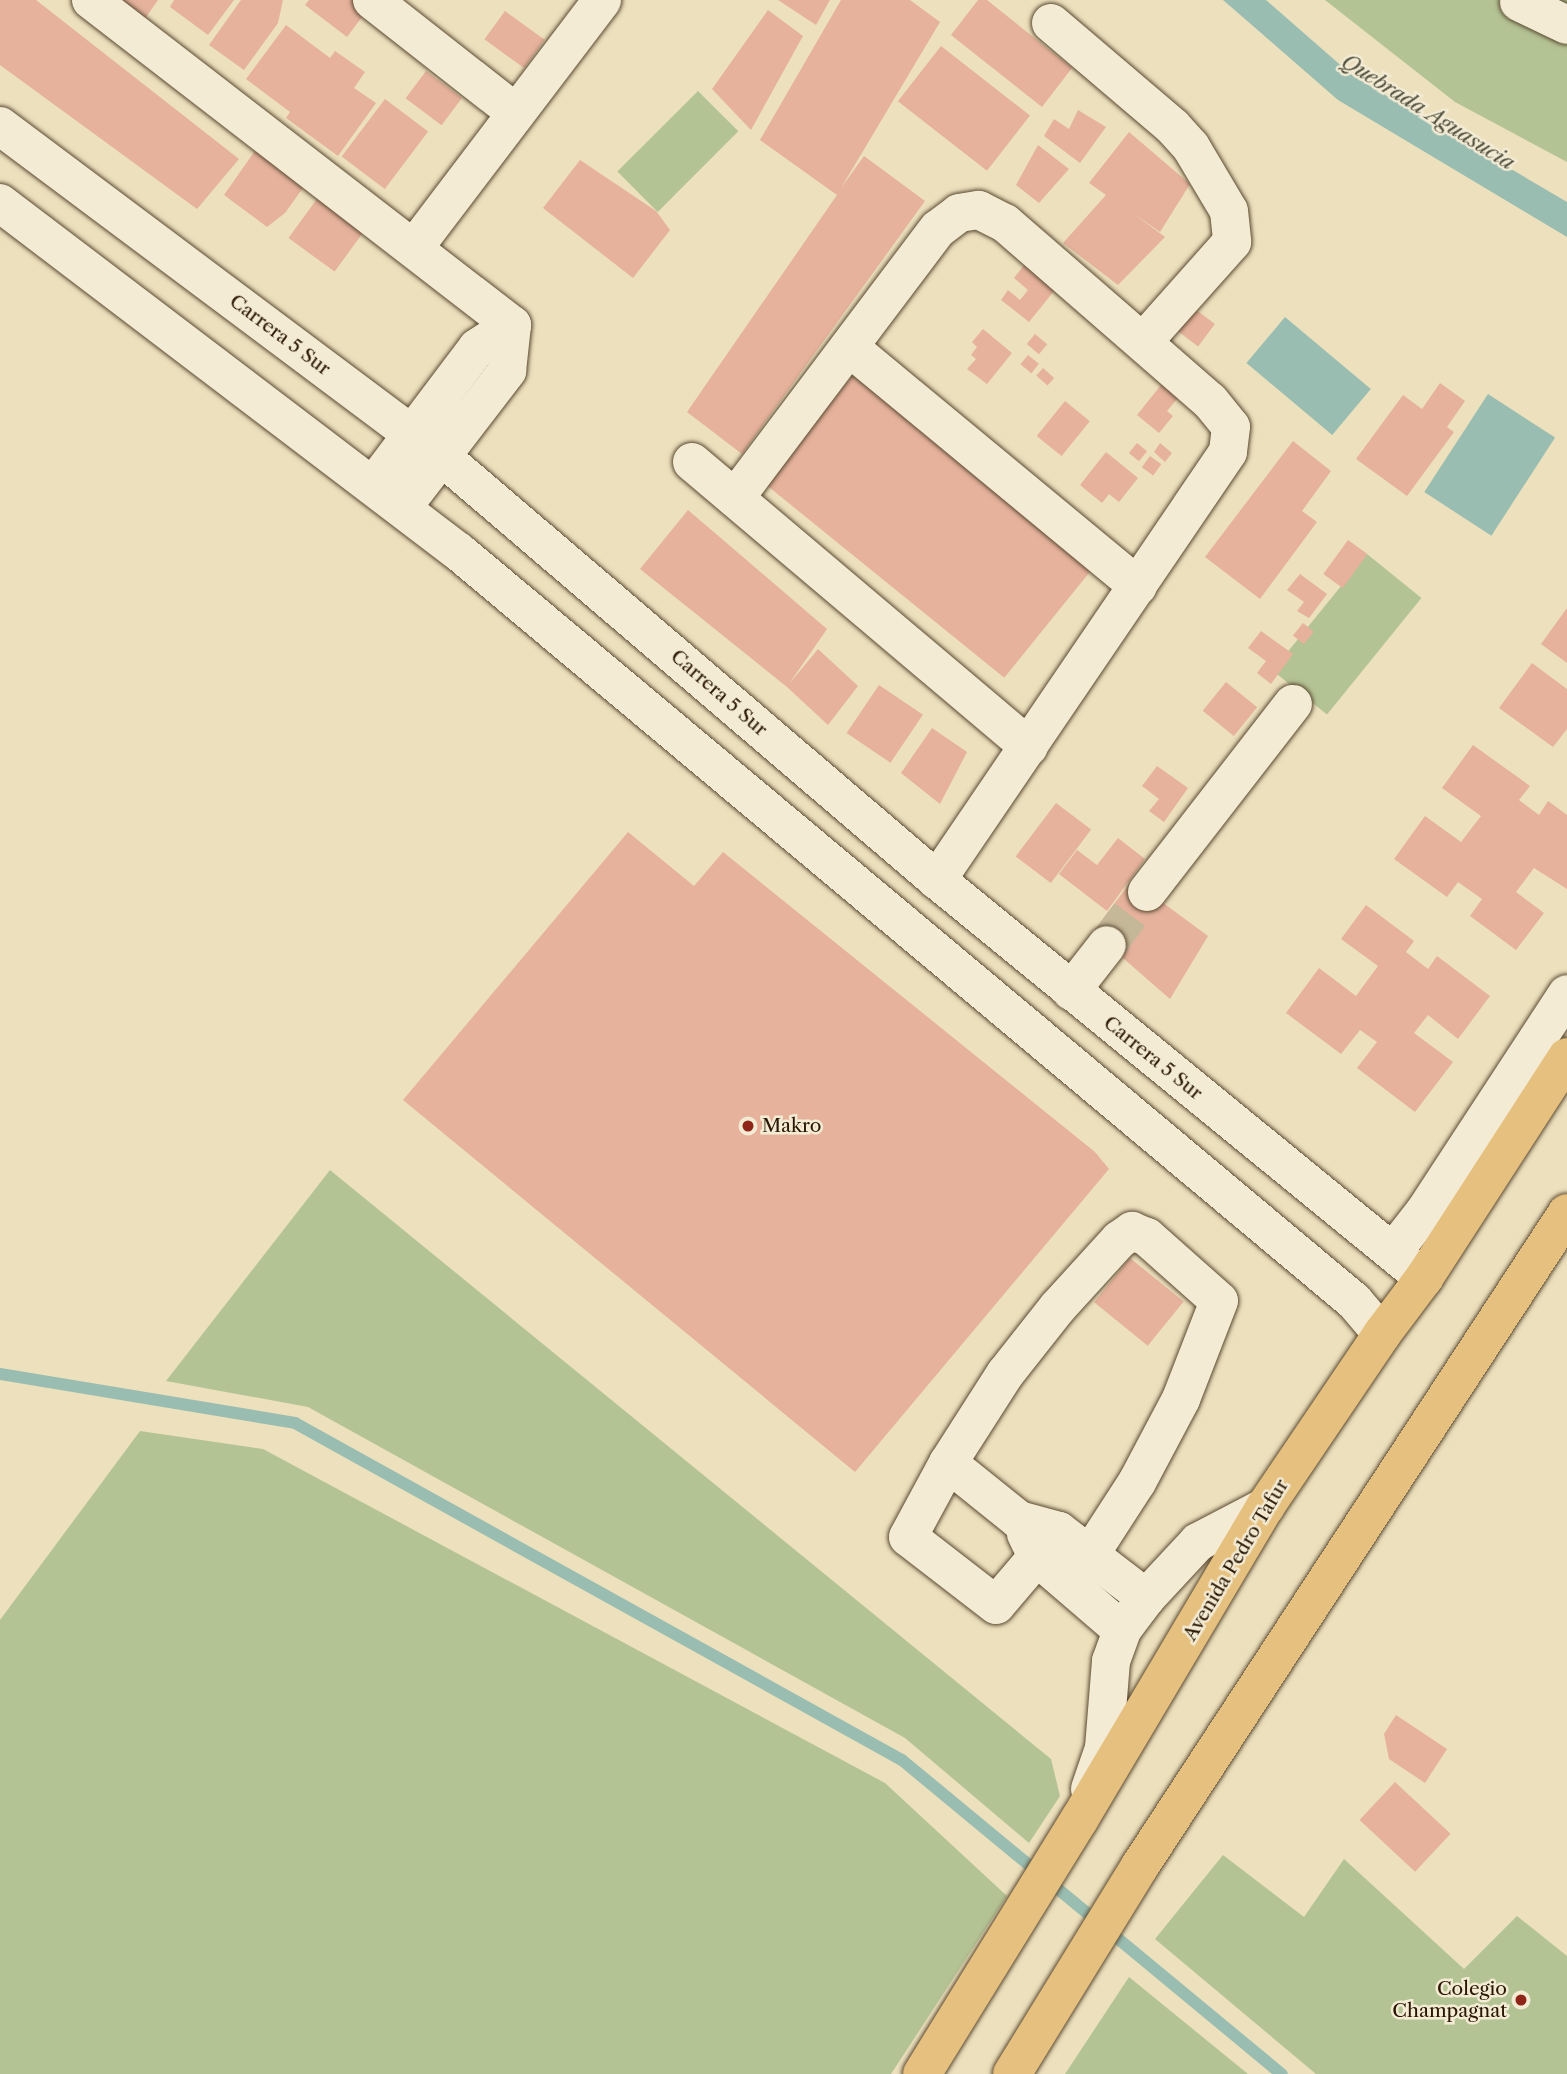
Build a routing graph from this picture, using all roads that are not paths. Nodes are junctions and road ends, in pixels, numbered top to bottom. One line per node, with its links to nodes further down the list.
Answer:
1 (91, 0): 11 (street)
2 (372, 0): 8 (street)
3 (602, 0): 8 (street)
4 (1518, 1): 5 (street); 7 (street)
5 (1567, 13)
6 (1051, 23): 12 (street)
7 (1567, 25)
8 (516, 113): 11 (street)
9 (0, 126): 14 (street, Carrera 5 Sur)
10 (0, 203): 16 (street)
11 (414, 248): 14 (street)
12 (1143, 342): 13 (street); 18 (street)
13 (849, 347): 17 (street); 18 (street)
14 (426, 445): 16 (street); 21 (street, Carrera 5 Sur)
15 (692, 462): 17 (street)
16 (387, 497): 30 (street)
17 (735, 498): 20 (street)
18 (1138, 586): 20 (street)
19 (1293, 704): 22 (street)
20 (1029, 747): 21 (street)
21 (937, 880): 24 (street, Carrera 5 Sur)
22 (1147, 892)
23 (1107, 945): 24 (street)
24 (1071, 991): 28 (street, Carrera 5 Sur)
25 (1567, 994): 28 (street)
26 (1567, 1057): 29 (main road, Avenida Pedro Tafur)
27 (1567, 1213): 39 (main road)
28 (1393, 1252): 29 (street, Carrera 5 Sur)
29 (1424, 1278): 30 (main road, Avenida Pedro Tafur)
30 (1382, 1334): 32 (main road, Avenida Pedro Tafur)
31 (948, 1463): 33 (street); 33 (street); 34 (street)
32 (1265, 1507): 35 (street); 37 (main road, Avenida Pedro Tafur)
33 (1048, 1544): 34 (street); 36 (street)
34 (1091, 1553): 35 (street)
35 (1146, 1598): 36 (street)
36 (1122, 1630): 37 (street)
37 (1079, 1820): 38 (main road, Avenida Pedro Tafur)
38 (922, 2074)
39 (1012, 2074)

